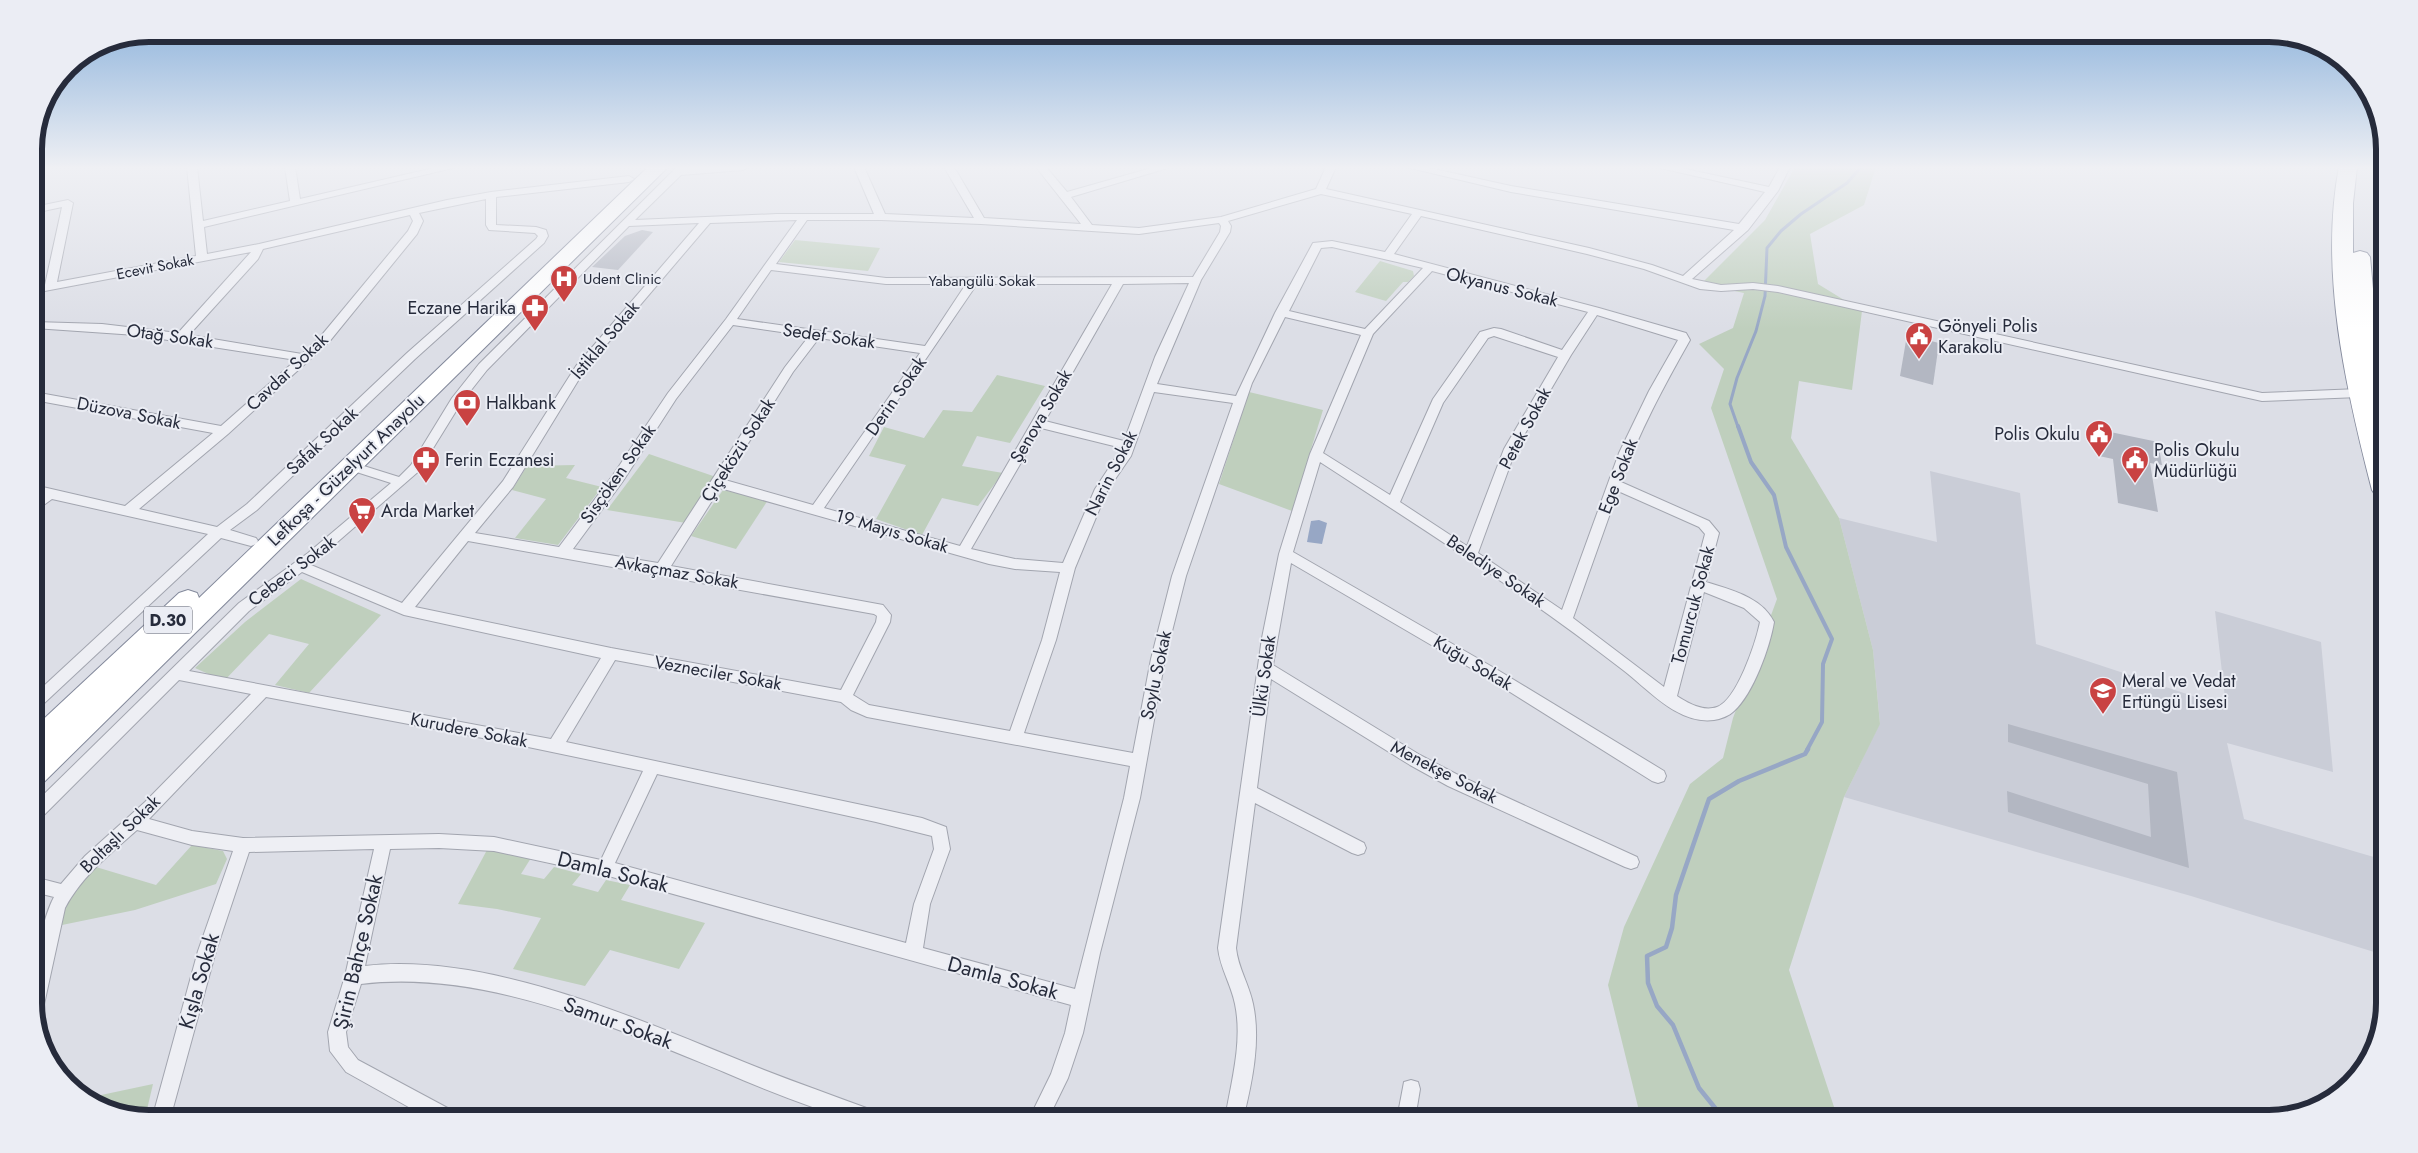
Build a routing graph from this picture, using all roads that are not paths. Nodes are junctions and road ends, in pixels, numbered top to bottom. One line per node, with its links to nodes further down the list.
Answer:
1 (1222, 220): 33 (street, Narin Sokak)
2 (64, 221): 38 (street)
3 (199, 221): 24 (street)
4 (217, 221): 24 (street)
5 (371, 221): 28 (street, Ecevit Sokak)
6 (418, 221): 50 (street, Cavdar Sokak)
7 (491, 221): 72 (street, Safak Sokak)
8 (600, 221): 74 (highway, Lefkoşa - Güzelyurt Anayolu / D.30)
9 (602, 221): 62 (highway, Lefkoşa - Güzelyurt Anayolu / D.30)
10 (685, 221): 23 (street)
11 (705, 221): 73 (street, İstiklal Sokak)
12 (801, 221): 31 (street)
13 (975, 221): 14 (street)
14 (981, 221): 25 (street)
15 (1083, 221): 25 (street)
16 (1216, 221): 25 (street)
17 (1413, 221): 29 (street)
18 (1457, 221): 34 (street)
19 (1701, 221): 26 (street)
20 (1750, 221): 26 (street)
21 (2344, 221): 53 (highway)
22 (2360, 221): 51 (highway)
23 (628, 223): 63 (street, Cebeci Sokak)
24 (200, 225): 30 (street)
25 (1088, 228)
26 (1744, 228): 34 (street)
27 (1317, 245): 29 (street, Okyanus Sokak); 41 (street, Soylu Sokak)
28 (259, 247): 30 (street, Ecevit Sokak); 46 (street)
29 (1388, 256): 32 (street, Okyanus Sokak)
30 (202, 258): 38 (street, Ecevit Sokak)
31 (770, 267): 36 (street, Yabangülü Sokak); 42 (street)
32 (1429, 268): 40 (street, Okyanus Sokak); 45 (street, Ülkü Sokak)
33 (1196, 280): 35 (street, Yabangülü Sokak); 52 (street, Narin Sokak)
34 (1685, 280): 37 (street)
35 (1119, 281): 36 (street, Yabangülü Sokak); 57 (street, Şenova Sokak)
36 (973, 282): 48 (street, Derin Sokak)
37 (1753, 286): 53 (street)
38 (50, 288): 39 (street, Ecevit Sokak)
39 (43, 289)
40 (1595, 310): 47 (street, Okyanus Sokak); 49 (street, Petek Sokak)
41 (1281, 313): 45 (street); 56 (street, Soylu Sokak)
42 (730, 321): 44 (street, Sedef Sokak); 54 (street)
43 (43, 324): 46 (street, Otağ Sokak)
44 (816, 333): 48 (street, Sedef Sokak); 64 (street, Çiçeközü Sokak)
45 (1368, 333): 60 (street, Ülkü Sokak)
46 (182, 336): 50 (street, Otağ Sokak)
47 (1684, 340): 65 (street, Ege Sokak)
48 (928, 350): 70 (street, Derin Sokak)
49 (1565, 354): 69 (street); 78 (street, Petek Sokak)
50 (305, 358): 58 (street, Cavdar Sokak)
51 (2375, 372)
52 (1150, 387): 56 (street); 59 (street, Narin Sokak)
53 (2359, 393): 61 (highway)
54 (672, 396): 75 (street, Sisçöken Sokak)
55 (43, 398): 58 (street, Düzova Sokak)
56 (1239, 400): 95 (street, Soylu Sokak)
57 (1037, 423): 59 (street); 76 (street, Şenova Sokak)
58 (224, 430): 71 (street, Cavdar Sokak)
59 (1129, 446): 80 (street, Narin Sokak)
60 (1316, 454): 69 (street, Belediye Sokak); 77 (street, Ülkü Sokak)
61 (2375, 456)
62 (351, 466): 63 (street); 96 (highway, Lefkoşa - Güzelyurt Anayolu / D.30)
63 (401, 482): 79 (street, Cebeci Sokak)
64 (718, 483): 70 (street, 19 Mayıs Sokak); 81 (street, Çiçeközü Sokak)
65 (1614, 485): 82 (street, Tomurcuk Sokak); 84 (street, Ege Sokak)
66 (43, 492): 67 (street)
67 (49, 494): 68 (street); 71 (street)
68 (43, 499)
69 (1393, 503): 78 (street, Belediye Sokak)
70 (817, 509): 76 (street, 19 Mayıs Sokak)
71 (126, 512): 72 (street)
72 (219, 532): 74 (street); 89 (street, Safak Sokak)
73 (466, 536): 75 (street, Avkaçmaz Sokak); 83 (street, İstiklal Sokak)
74 (251, 541): 93 (highway, Lefkoşa - Güzelyurt Anayolu / D.30)
75 (563, 552): 81 (street, Avkaçmaz Sokak)
76 (963, 552): 80 (street, 19 Mayıs Sokak)
77 (1286, 554): 86 (street, Ülkü Sokak); 98 (street, Kuğu Sokak)
78 (1471, 554): 84 (street, Belediye Sokak)
79 (300, 566): 83 (street, Vezneciler Sokak); 87 (street, Cebeci Sokak)
80 (1068, 568): 92 (street, Narin Sokak)
81 (662, 569): 90 (street, Avkaçmaz Sokak)
82 (1700, 585): 91 (street, Tomurcuk Sokak); 91 (street)
83 (404, 610): 85 (street, Vezneciler Sokak)
84 (1566, 618): 91 (street, Belediye Sokak)
85 (611, 654): 90 (street, Vezneciler Sokak); 94 (street)
86 (1265, 668): 99 (street, Ülkü Sokak); 105 (street, Menekşe Sokak)
87 (176, 674): 88 (street, Kurudere Sokak); 100 (street, Cebeci Sokak)
88 (263, 691): 94 (street, Kurudere Sokak); 101 (street, Boltaşlı Sokak)
89 (43, 696)
90 (845, 697): 92 (street, Vezneciler Sokak)
91 (1669, 697)
92 (1015, 736): 95 (street, Vezneciler Sokak)
93 (43, 737)
94 (555, 746): 97 (street, Kurudere Sokak)
95 (1140, 761): 112 (street, Soylu Sokak)
96 (43, 765)
97 (652, 768): 106 (street); 109 (street, Kurudere Sokak)
98 (1658, 776)
99 (1249, 792): 104 (street); 118 (street, Ülkü Sokak)
100 (43, 805)
101 (134, 822): 103 (street, Damla Sokak); 108 (street, Boltaşlı Sokak)
102 (383, 844): 103 (street, Damla Sokak); 106 (street, Damla Sokak); 111 (street, Şirin Bahçe Sokak)
103 (243, 845): 114 (street, Kışla Sokak)
104 (1358, 848)
105 (1631, 862)
106 (605, 868): 109 (street, Damla Sokak)
107 (43, 886): 108 (street)
108 (64, 892): 110 (street, Boltaşlı Sokak)
109 (913, 954): 112 (street, Damla Sokak)
110 (43, 969)
111 (354, 976): 115 (street, Şirin Bahçe Sokak); 116 (street, Samur Sokak)
112 (1080, 999): 117 (street, Soylu Sokak)
113 (1411, 1089): 119 (street)
114 (163, 1110)
115 (432, 1110)
116 (847, 1110)
117 (1042, 1110)
118 (1235, 1110)
119 (1408, 1110)

